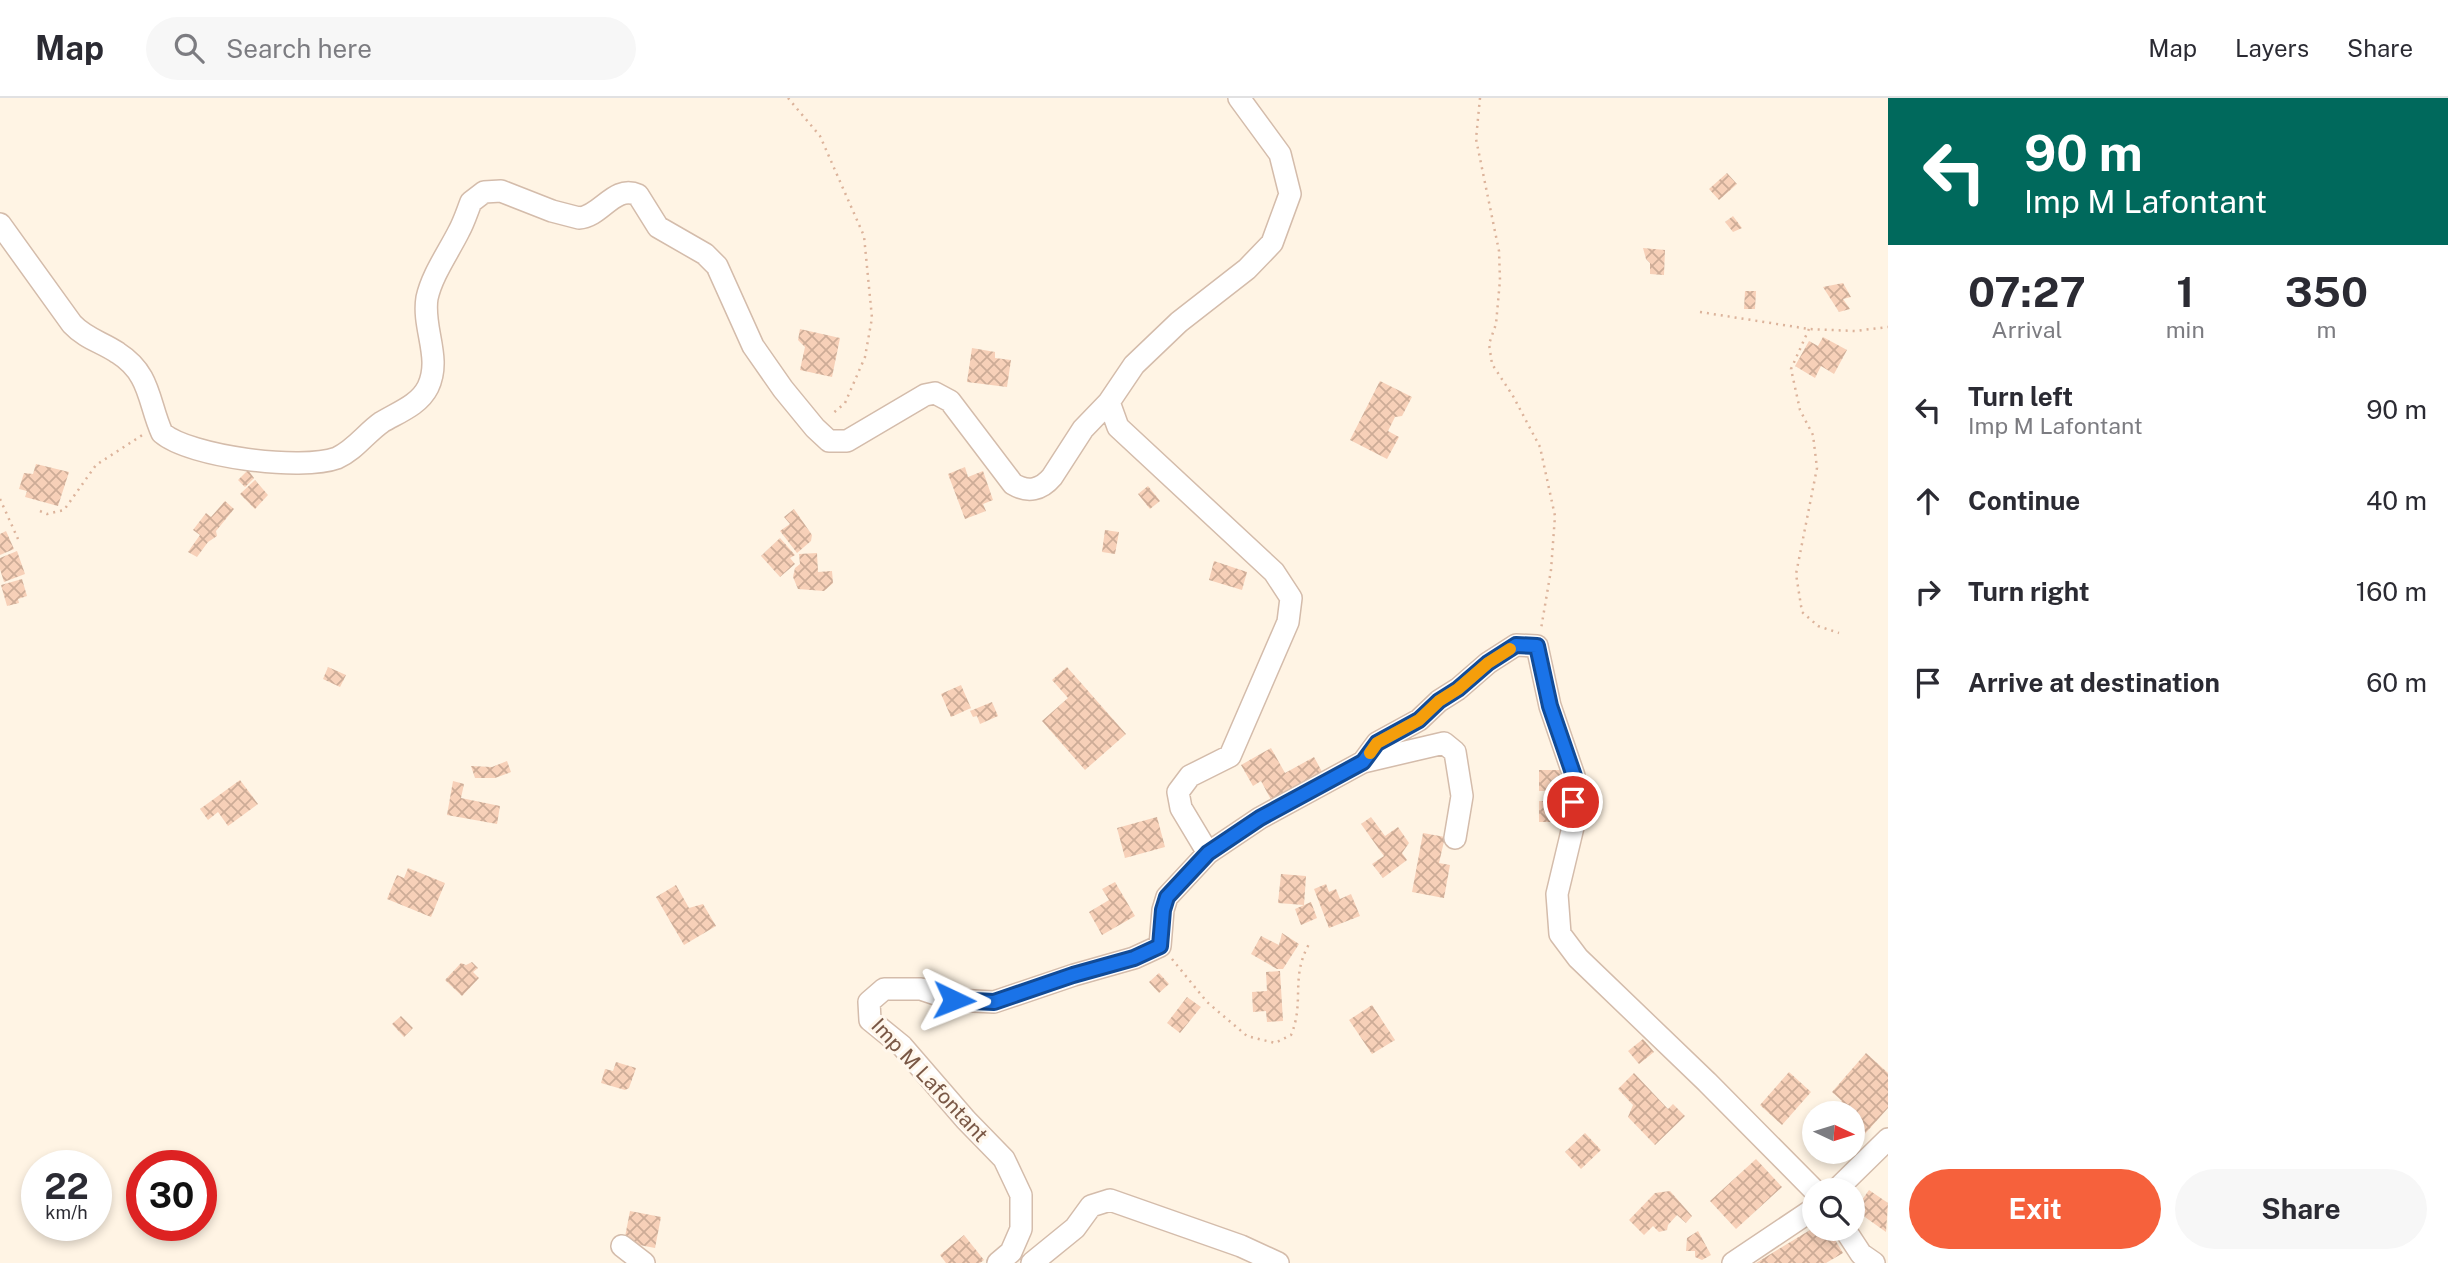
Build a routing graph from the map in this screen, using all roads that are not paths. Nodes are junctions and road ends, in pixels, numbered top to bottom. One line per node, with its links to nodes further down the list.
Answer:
1 (1239, 98): 3 (street)
2 (0, 224): 3 (street)
3 (1109, 402): 6 (street)
4 (1363, 762): 5 (street); 6 (street); 8 (street)
5 (1455, 838)
6 (1208, 853): 14 (street, Imp M Lafontant)
7 (1888, 1139): 9 (street)
8 (1802, 1178)
9 (1848, 1178)
10 (1802, 1217): 17 (street)
11 (1852, 1241): 18 (street)
12 (622, 1246): 13 (street)
13 (644, 1263)
14 (998, 1263)
15 (1032, 1263): 16 (street)
16 (1278, 1263)
17 (1733, 1263)
18 (1873, 1263)

